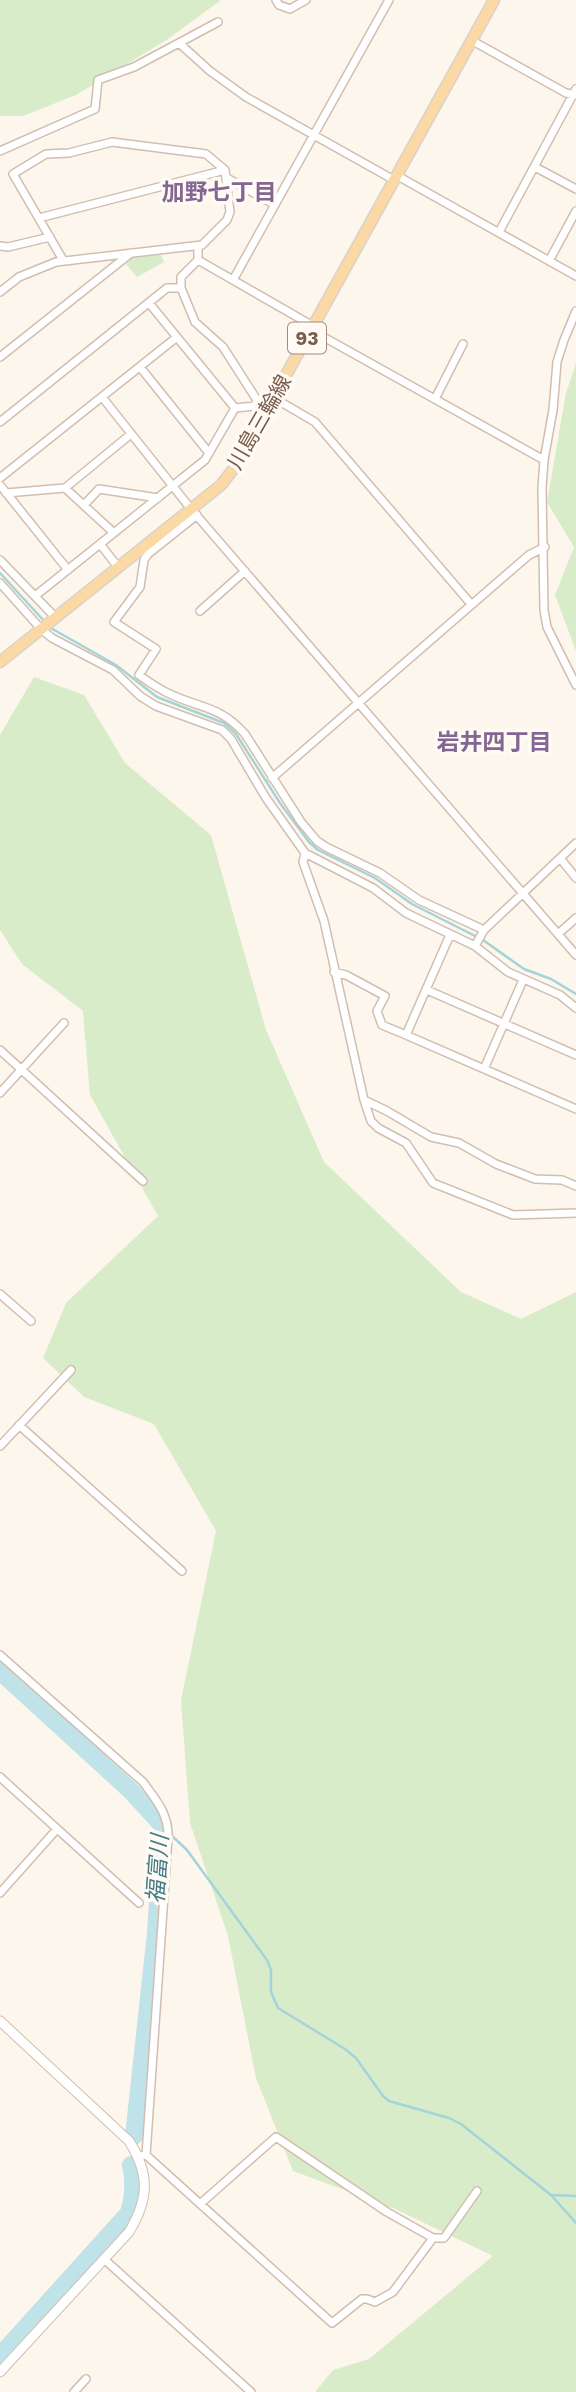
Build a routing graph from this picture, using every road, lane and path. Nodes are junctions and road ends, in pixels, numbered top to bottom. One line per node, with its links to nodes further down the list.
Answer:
1 (276, 0): 2 (street)
2 (306, 0)
3 (389, 0): 9 (street)
4 (494, 0): 6 (main road, 川島三輪線 / 93)
5 (218, 22): 7 (street)
6 (471, 40): 8 (street); 13 (main road, 川島三輪線 / 93)
7 (179, 43): 9 (street); 10 (street)
8 (576, 93): 11 (street)
9 (314, 136): 13 (street); 15 (street)
10 (0, 152)
11 (535, 167): 14 (street); 19 (street)
12 (226, 174): 15 (street); 17 (street); 17 (street); 23 (street)
13 (395, 177): 19 (street); 34 (main road, 川島三輪線 / 93)
14 (576, 189)
15 (275, 205): 29 (street)
16 (576, 211): 18 (street)
17 (39, 218): 21 (street)
18 (567, 228): 20 (street); 27 (street)
19 (499, 232): 27 (street)
20 (576, 233)
21 (50, 237): 22 (street); 26 (street)
22 (0, 246)
23 (198, 246): 24 (street); 25 (street)
24 (132, 252): 26 (street); 37 (street)
25 (198, 260): 29 (street); 30 (street)
26 (64, 261): 31 (street)
27 (549, 261): 28 (street)
28 (576, 276)
29 (233, 280): 34 (street)
30 (181, 288): 32 (street); 42 (street)
31 (0, 292)
32 (149, 303): 35 (street); 45 (street)
33 (576, 312): 48 (street)
34 (312, 328): 40 (main road, 川島三輪線 / 93); 41 (street)
35 (177, 337): 38 (street); 43 (street)
36 (463, 344): 41 (street)
37 (0, 357)
38 (140, 367): 39 (street); 47 (street)
39 (102, 397): 46 (street); 49 (street)
40 (274, 398): 44 (main road, 川島三輪線 / 93); 66 (street)
41 (435, 398): 48 (street)
42 (255, 406): 43 (street); 44 (street)
43 (235, 408): 47 (street)
44 (265, 412): 56 (main road, 川島三輪線 / 93)
45 (0, 422)
46 (131, 434): 51 (street); 52 (street)
47 (209, 453): 51 (street)
48 (544, 460): 59 (street)
49 (0, 478)
50 (0, 485): 53 (street)
51 (174, 486): 54 (street); 56 (street)
52 (65, 488): 53 (street); 55 (street)
53 (6, 493): 62 (street)
54 (158, 498): 55 (street); 57 (street)
55 (83, 505): 57 (street)
56 (194, 512): 61 (main road, 川島三輪線 / 93); 63 (street); 72 (street)
57 (114, 533): 58 (street)
58 (100, 544): 61 (street); 62 (street)
59 (545, 547): 66 (street); 70 (street)
60 (0, 559): 65 (street)
61 (118, 567): 68 (main road, 川島三輪線 / 93)
62 (68, 570): 65 (street)
63 (245, 571): 67 (street); 71 (street)
64 (0, 583): 68 (street)
65 (35, 596): 68 (street)
66 (471, 604): 71 (street)
67 (200, 611)
68 (48, 623): 69 (main road, 川島三輪線 / 93); 74 (street)
69 (0, 662)
70 (576, 685)
71 (358, 703): 72 (street); 77 (street)
72 (272, 778): 79 (street)
73 (576, 842): 75 (street)
74 (305, 853): 80 (street); 84 (street)
75 (560, 858): 76 (street); 77 (street)
76 (576, 878)
77 (523, 893): 79 (street); 81 (street)
78 (576, 918): 81 (street)
79 (483, 932): 82 (street)
80 (450, 934): 82 (street); 86 (street)
81 (558, 934): 83 (street)
82 (476, 944): 85 (street)
83 (576, 955)
84 (334, 972): 90 (street); 96 (street)
85 (523, 980): 87 (street); 89 (street)
86 (427, 990): 89 (street); 90 (street)
87 (576, 1008)
88 (64, 1023): 93 (street)
89 (504, 1023): 92 (street); 94 (street)
90 (406, 1035): 94 (street)
91 (0, 1050): 93 (street)
92 (576, 1055)
93 (21, 1069): 95 (street); 98 (street)
94 (484, 1069): 97 (street)
95 (0, 1093)
96 (364, 1100): 99 (street); 100 (street)
97 (576, 1109)
98 (143, 1181)
99 (576, 1186)
100 (576, 1213)
101 (0, 1294): 102 (street)
102 (30, 1321)
103 (71, 1370): 104 (street)
104 (19, 1425): 105 (street); 106 (street)
105 (0, 1446)
106 (182, 1571)
107 (0, 1655): 113 (street)
108 (0, 1777): 109 (street)
109 (57, 1829): 110 (street); 111 (street)
110 (0, 1893)
111 (139, 1903)
112 (0, 2021): 113 (street)
113 (142, 2156): 115 (street); 117 (street)
114 (477, 2191): 116 (street)
115 (200, 2204): 116 (street); 116 (street)
116 (433, 2238)
117 (104, 2259): 118 (street); 121 (street)
118 (0, 2372)
119 (86, 2379): 120 (street)
120 (74, 2392)
121 (251, 2392)

